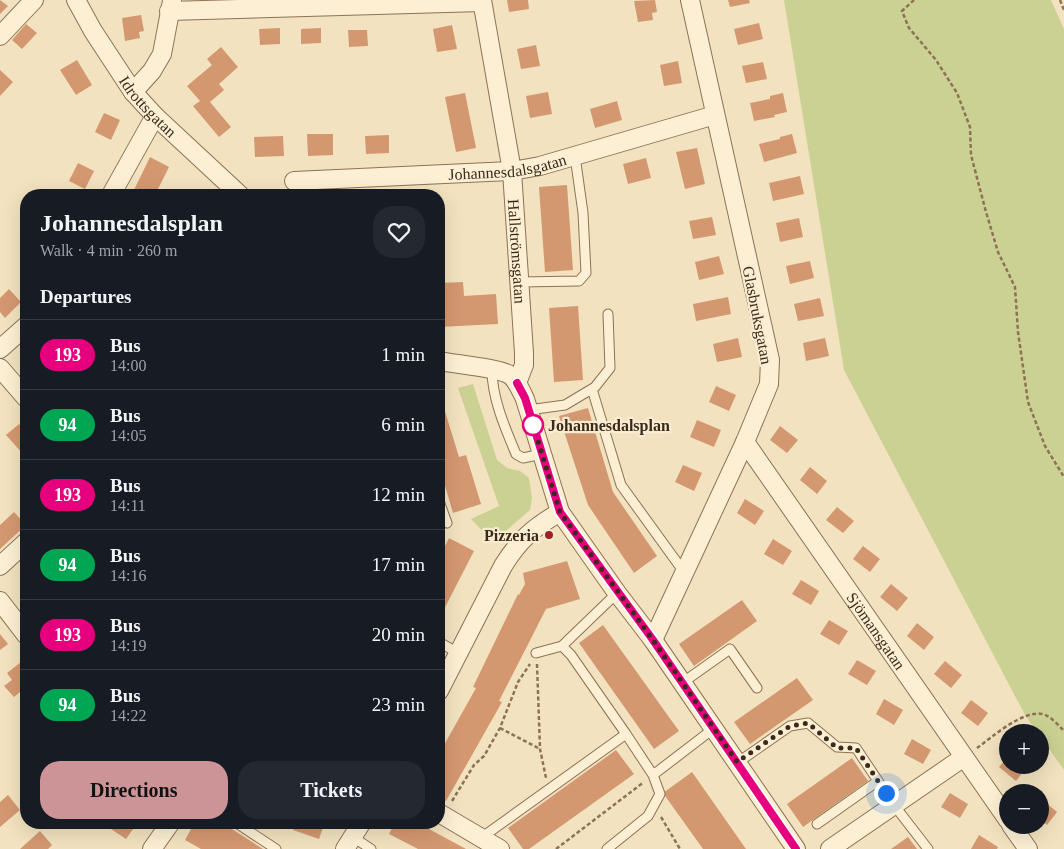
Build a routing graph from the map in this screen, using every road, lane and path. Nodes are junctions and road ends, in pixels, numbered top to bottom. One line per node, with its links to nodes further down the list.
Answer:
1 (34, 0): 9 (street)
2 (76, 0): 10 (street, Idrottsgatan)
3 (690, 0): 12 (street, Glasbruksgatan)
4 (914, 0): 31 (path)
5 (1060, 0): 8 (path)
6 (482, 1): 7 (street); 14 (street, Hallströmsgatan)
7 (171, 5): 10 (street)
8 (1064, 10)
9 (0, 36)
10 (133, 92): 11 (street, Idrottsgatan)
11 (155, 116): 16 (street); 17 (street, Idrottsgatan)
12 (715, 116): 13 (street, Johannesdalsgatan); 29 (street, Glasbruksgatan)
13 (574, 156): 14 (street, Johannesdalsgatan); 18 (lane)
14 (512, 171): 15 (street, Johannesdalsgatan); 18 (street, Hallströmsgatan)
15 (294, 181)
16 (114, 189)
17 (234, 189)
18 (520, 282): 25 (street, Hallströmsgatan)
19 (608, 314): 26 (lane)
20 (20, 331): 21 (street)
21 (0, 349)
22 (445, 362): 24 (street)
23 (0, 368): 27 (street)
24 (492, 370): 25 (street); 30 (lane)
25 (517, 383): 28 (street)
26 (592, 389): 28 (lane); 37 (lane)
27 (20, 391)
28 (528, 410): 30 (street)
29 (745, 442): 37 (street, Glasbruksgatan); 54 (street, Sjömansgatan)
30 (542, 454): 32 (street)
31 (1064, 477)
32 (560, 512): 38 (street); 44 (street)
33 (445, 518): 34 (lane)
34 (447, 523)
35 (20, 548): 36 (street)
36 (0, 566)
37 (684, 572): 41 (street, Glasbruksgatan)
38 (617, 593): 41 (street); 43 (lane)
39 (0, 601): 40 (street)
40 (20, 627)
41 (653, 640): 47 (street)
42 (445, 645): 44 (lane)
43 (562, 646): 45 (lane); 52 (lane)
44 (458, 653): 46 (street)
45 (536, 653): 49 (path); 53 (path)
46 (445, 679)
47 (682, 683): 48 (lane); 50 (street)
48 (757, 688)
49 (500, 728): 53 (path); 62 (path)
50 (713, 729): 55 (street); 56 (lane)
51 (1064, 731): 54 (path)
52 (626, 734): 56 (lane); 58 (lane)
53 (540, 749): 58 (path)
54 (964, 757): 59 (street); 61 (street, Sjömansgatan)
55 (737, 762): 57 (lane); 77 (street)
56 (653, 775): 60 (lane); 74 (path)
57 (878, 781): 59 (lane); 64 (lane)
58 (548, 789): 69 (lane)
59 (894, 805): 78 (street); 79 (lane)
60 (654, 806): 75 (lane); 76 (path)
61 (999, 807)
62 (445, 808)
63 (445, 816): 69 (street)
64 (817, 824)
65 (167, 829): 70 (street)
66 (246, 829): 71 (lane)
67 (1017, 834): 80 (street)
68 (353, 836): 72 (lane)
69 (481, 838): 73 (street)
70 (152, 849)
71 (276, 849)
72 (371, 849)
73 (500, 849)
74 (556, 849)
75 (607, 849)
76 (680, 849)
77 (796, 849)
78 (830, 849)
79 (928, 849)
80 (1028, 849)

